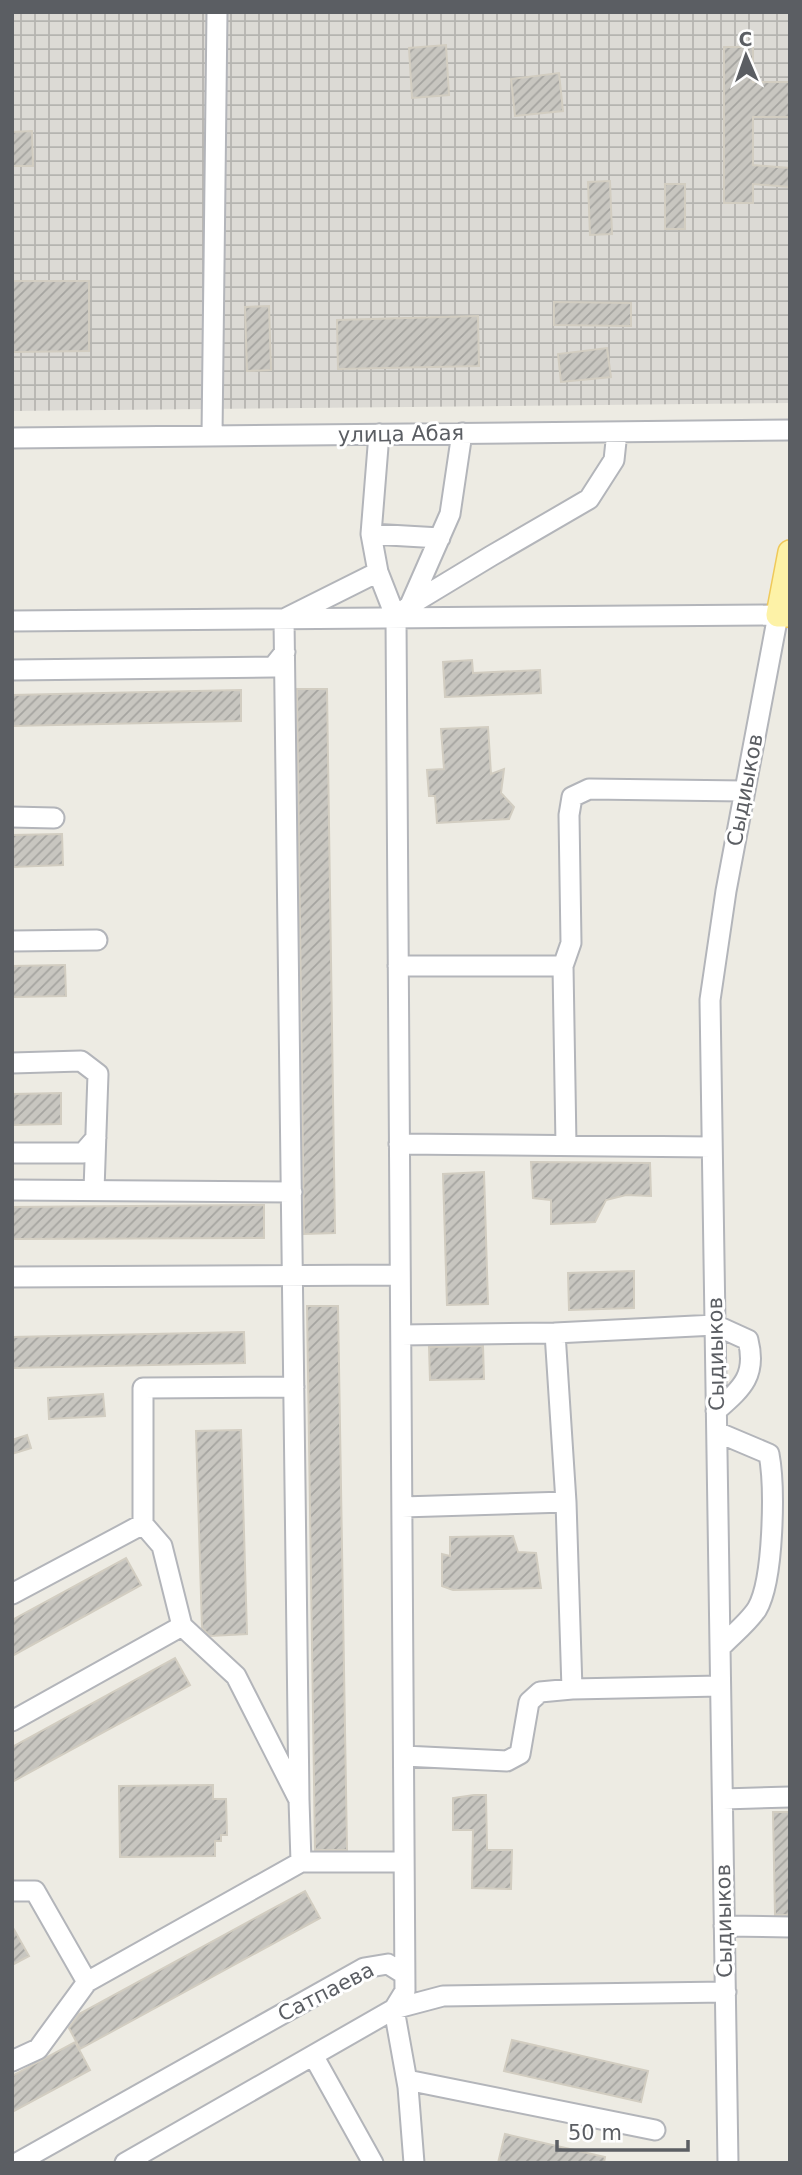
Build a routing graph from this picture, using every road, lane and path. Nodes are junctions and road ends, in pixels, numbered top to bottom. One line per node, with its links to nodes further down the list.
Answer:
1 (217, 12): 6 (street)
2 (790, 430): 3 (street, улица Абая)
3 (617, 432): 4 (street, улица Абая); 12 (street)
4 (462, 433): 5 (street, улица Абая); 9 (street)
5 (379, 434): 6 (street, улица Абая); 8 (street)
6 (212, 436): 7 (street, улица Абая)
7 (12, 438)
8 (371, 534): 9 (street); 11 (street)
9 (440, 538): 12 (street)
10 (790, 552): 13 (main road, Сыдиыков)
11 (378, 572): 12 (street); 14 (street)
12 (403, 612): 13 (street); 14 (street); 23 (street)
13 (784, 615): 18 (street, Сыдиыков)
14 (284, 619): 15 (street); 16 (street)
15 (12, 621)
16 (285, 652): 17 (street); 33 (street)
17 (12, 670)
18 (744, 791): 24 (street); 29 (street, Сыдиыков)
19 (12, 817): 20 (street)
20 (54, 818)
21 (97, 940): 22 (street)
22 (12, 941)
23 (398, 966): 24 (street); 27 (street)
24 (563, 966): 28 (street)
25 (12, 1063): 26 (street)
26 (96, 1138): 30 (street); 32 (street)
27 (399, 1144): 28 (street); 35 (street)
28 (566, 1145): 29 (street)
29 (712, 1147): 37 (street, Сыдиыков)
30 (12, 1153)
31 (12, 1190): 32 (street)
32 (94, 1190): 33 (street)
33 (292, 1192): 34 (street)
34 (293, 1275): 35 (street); 36 (street); 40 (street)
35 (400, 1275): 39 (street)
36 (12, 1277)
37 (715, 1325): 38 (street); 41 (street, Сыдиыков); 41 (street)
38 (555, 1333): 39 (street); 43 (street)
39 (401, 1335): 44 (street)
40 (294, 1387): 45 (street); 55 (street)
41 (716, 1411): 42 (street, Сыдиыков)
42 (717, 1432): 48 (street, Сыдиыков); 48 (street)
43 (566, 1502): 44 (street); 50 (street)
44 (402, 1507): 52 (street)
45 (144, 1524): 46 (street); 47 (street)
46 (12, 1594)
47 (182, 1626): 51 (street); 55 (street)
48 (720, 1648): 49 (street, Сыдиыков)
49 (720, 1686): 50 (street); 54 (street, Сыдиыков)
50 (572, 1689): 52 (street)
51 (12, 1721)
52 (404, 1756): 57 (street)
53 (790, 1797): 54 (street)
54 (723, 1799): 60 (street, Сыдиыков)
55 (299, 1800): 56 (street)
56 (301, 1862): 57 (street); 64 (street)
57 (404, 1863): 59 (street)
58 (12, 1891): 64 (street)
59 (406, 1923): 62 (street); 63 (street)
60 (724, 1926): 61 (street); 65 (street, Сыдиыков)
61 (790, 1927)
62 (364, 1968): 63 (street, Сатпаева); 72 (street, Сатпаева)
63 (405, 1977): 66 (street); 67 (street, Сатпаева)
64 (87, 1982): 69 (street)
65 (726, 1992): 66 (street); 76 (street, Сыдиыков)
66 (443, 1996): 67 (street)
67 (394, 2009): 68 (street); 70 (street)
68 (314, 2057): 73 (street); 74 (street)
69 (12, 2061)
70 (407, 2080): 71 (street); 75 (street)
71 (655, 2130)
72 (17, 2163)
73 (125, 2163)
74 (373, 2163)
75 (414, 2163)
76 (728, 2163)

